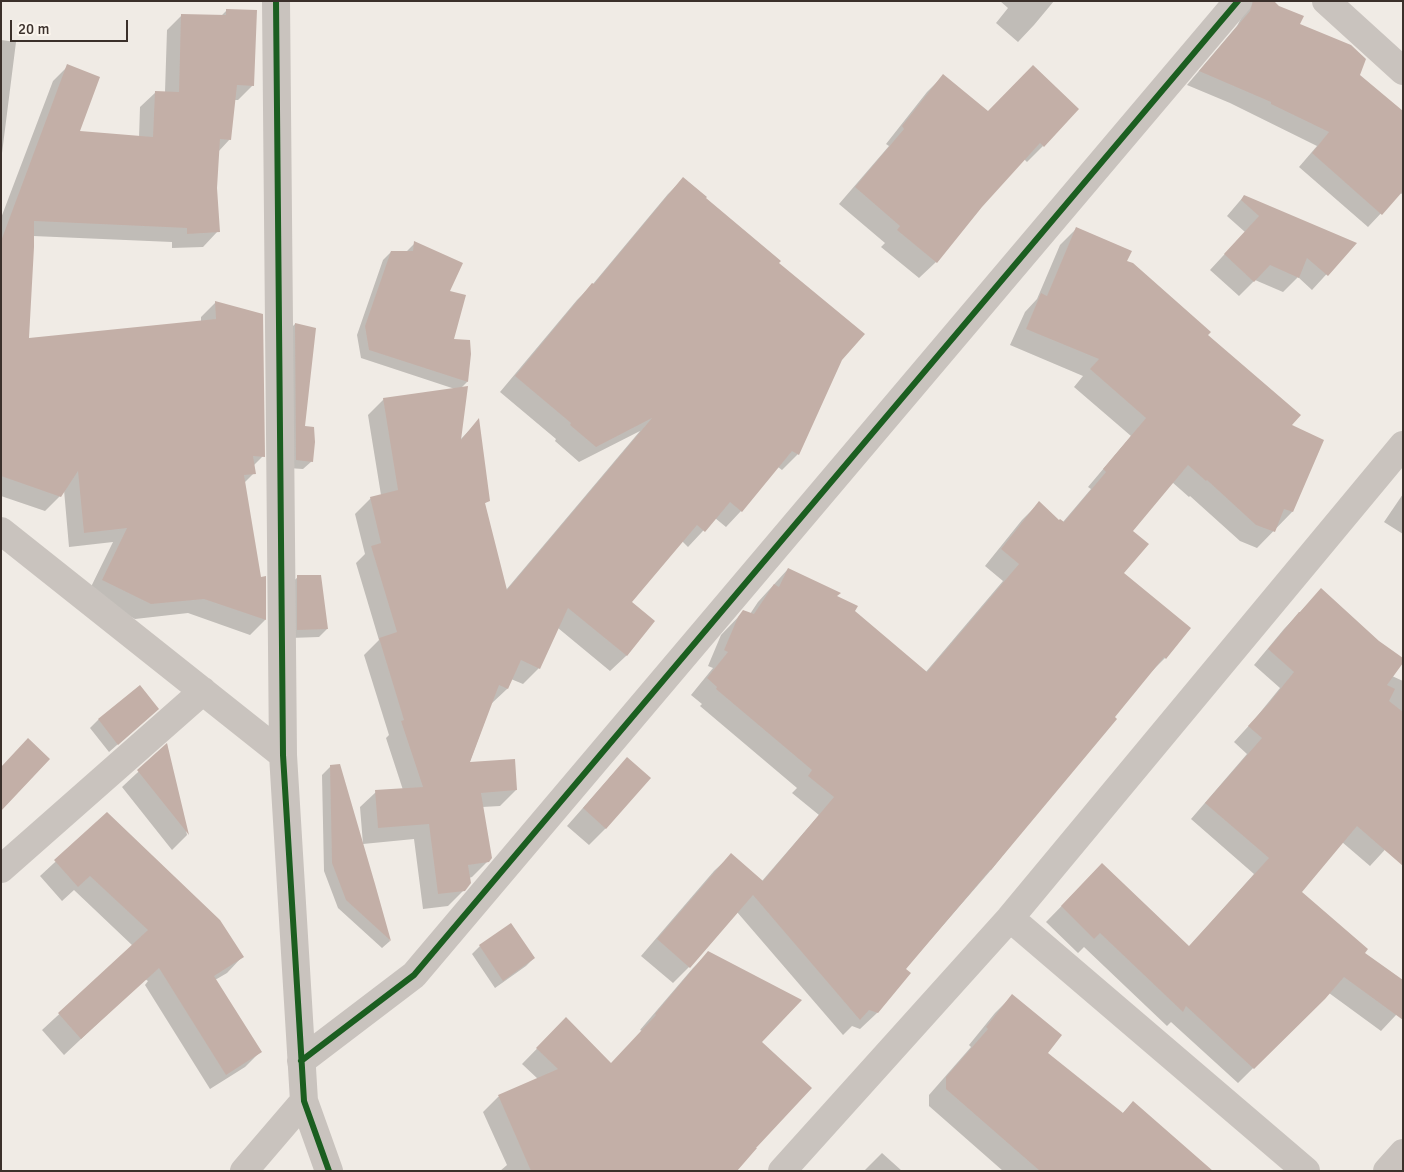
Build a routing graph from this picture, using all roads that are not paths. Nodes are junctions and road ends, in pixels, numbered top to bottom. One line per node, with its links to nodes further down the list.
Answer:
1 (276, 1): 8 (street)
2 (1238, 1): 11 (street)
3 (1326, 1): 4 (street)
4 (1403, 70)
5 (1403, 445): 10 (street)
6 (2, 534): 7 (street)
7 (203, 691): 8 (street); 9 (street)
8 (283, 755): 11 (street)
9 (1, 869)
10 (1010, 918): 16 (street); 17 (street)
11 (301, 1061): 12 (street)
12 (304, 1101): 14 (street); 15 (street)
13 (1403, 1153): 18 (street)
14 (244, 1171)
15 (329, 1171)
16 (782, 1171)
17 (1306, 1171)
18 (1387, 1171)

